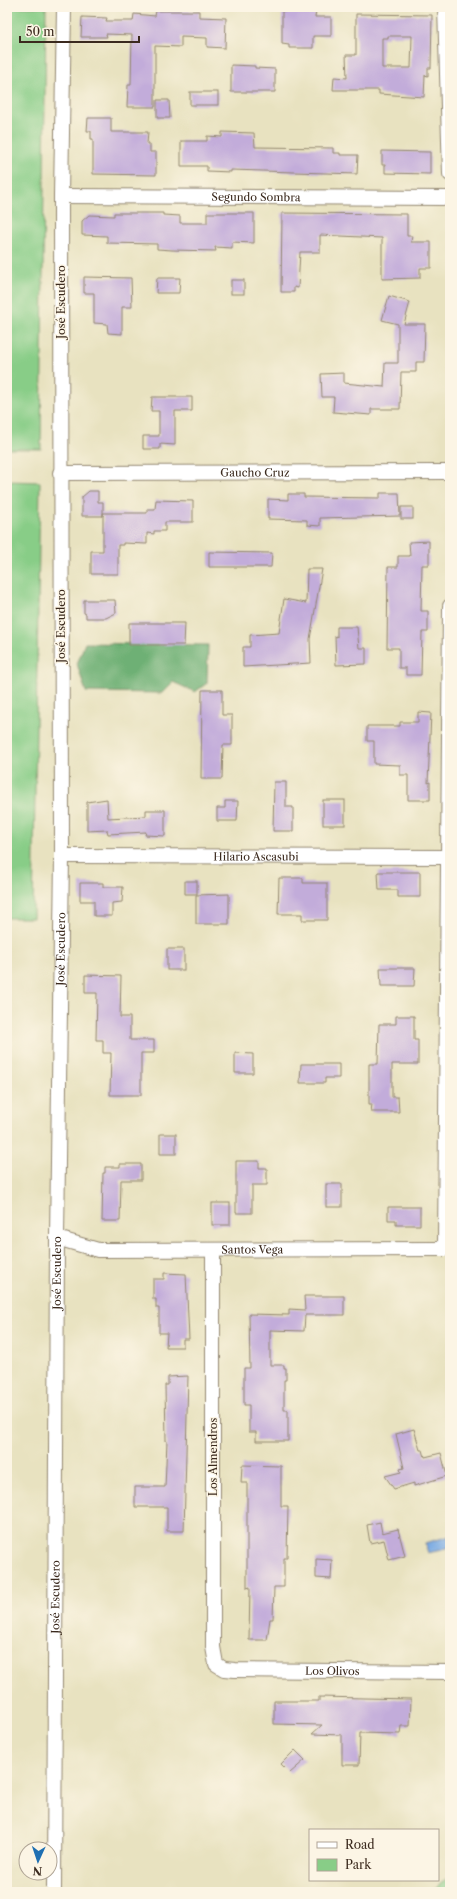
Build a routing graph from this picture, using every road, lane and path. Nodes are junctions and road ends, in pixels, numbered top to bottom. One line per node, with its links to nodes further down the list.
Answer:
1 (64, 7): 4 (street, José Escudero)
2 (445, 7): 3 (street)
3 (450, 174)
4 (61, 196): 5 (street, Segundo Sombra); 7 (street, José Escudero)
5 (450, 198)
6 (450, 472): 7 (street, Gaucho Cruz)
7 (60, 473): 9 (street, José Escudero)
8 (450, 606): 10 (street)
9 (62, 856): 10 (street, Hilario Ascasubi); 11 (street, José Escudero)
10 (449, 857): 12 (street)
11 (57, 1238): 13 (street, Santos Vega); 16 (street, José Escudero)
12 (447, 1249): 13 (street, Santos Vega)
13 (213, 1250): 14 (street, Los Almendros)
14 (216, 1664): 15 (street, Los Olivos)
15 (450, 1672)
16 (54, 1892)

